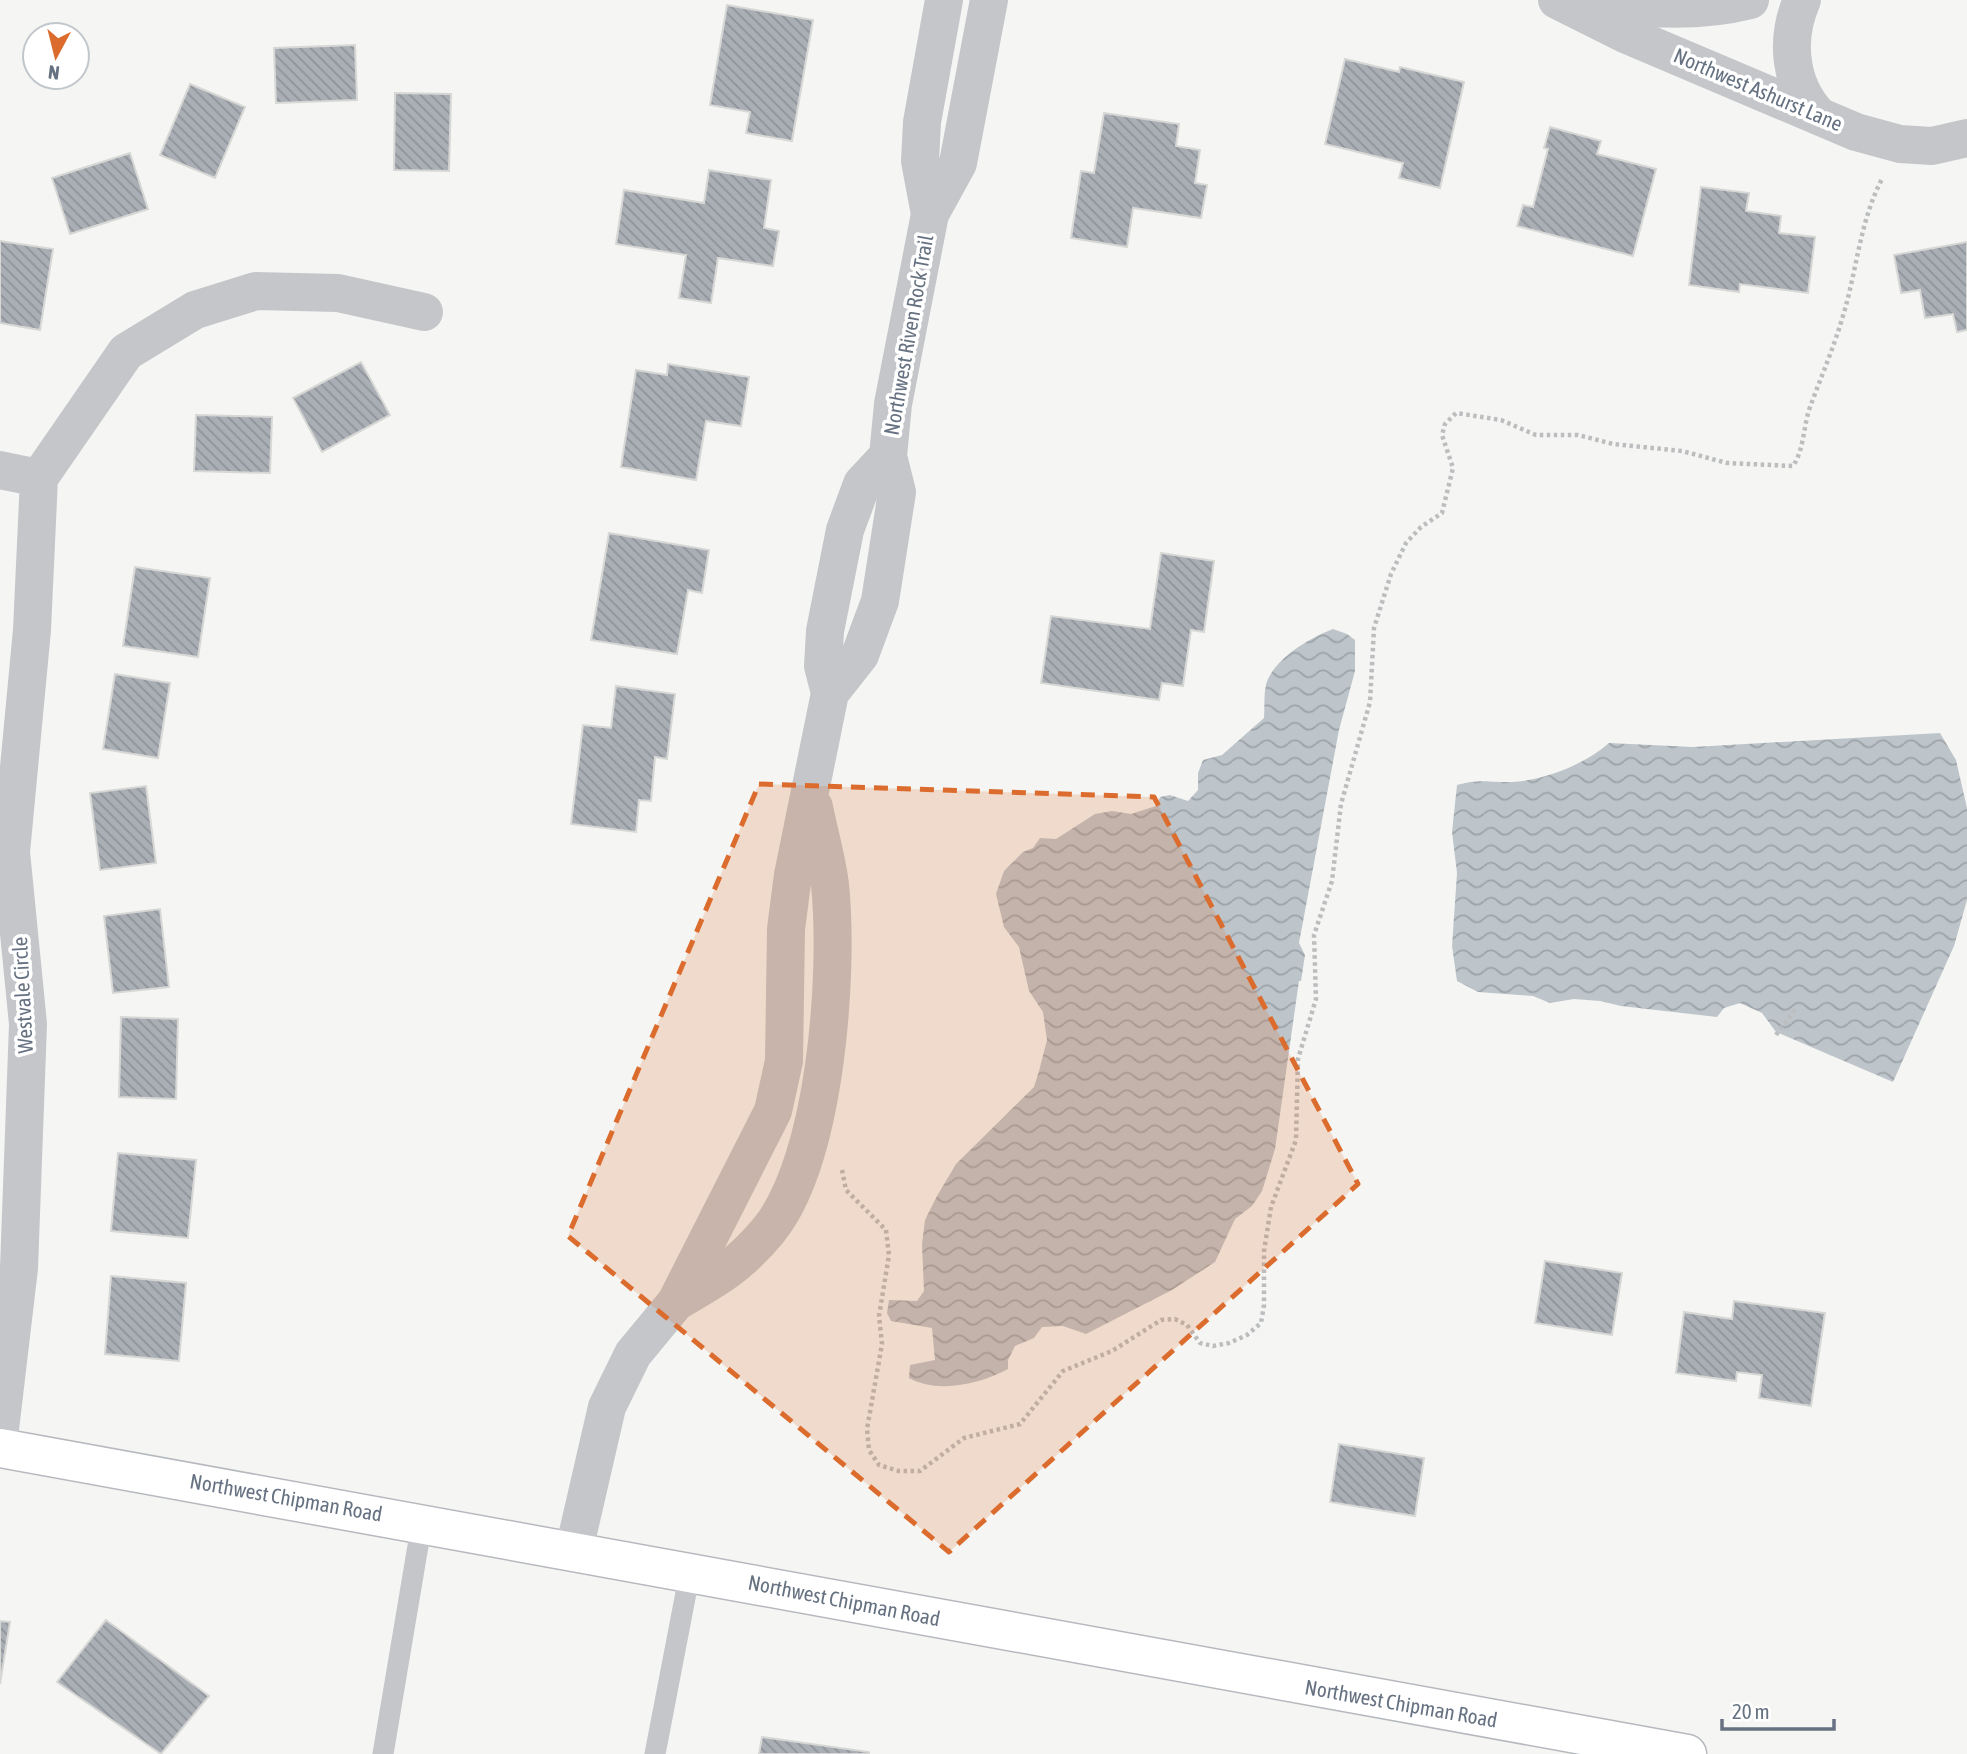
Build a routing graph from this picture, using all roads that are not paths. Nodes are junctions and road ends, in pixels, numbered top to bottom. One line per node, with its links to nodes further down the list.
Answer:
1 (944, 0): 9 (street, Northwest Riven Rock Trail)
2 (989, 0): 9 (street, Northwest Riven Rock Trail)
3 (1557, 0): 7 (street, Northwest Ashurst Lane)
4 (1583, 0): 5 (street)
5 (1750, 0)
6 (1802, 0): 7 (street)
7 (1818, 116): 8 (street, Northwest Ashurst Lane)
8 (1967, 138)
9 (930, 214): 13 (street, Northwest Riven Rock Trail)
10 (424, 312): 12 (street)
11 (0, 470): 12 (street)
12 (39, 478): 15 (street, Westvale Circle)
13 (811, 793): 14 (street, Northwest Riven Rock Trail); 14 (street, Northwest Riven Rock Trail)
14 (676, 1302): 18 (street, Northwest Riven Rock Trail)
15 (0, 1429)
16 (0, 1448): 17 (main road, Northwest Chipman Road)
17 (422, 1522): 18 (main road, Northwest Chipman Road); 20 (lane)
18 (574, 1550): 19 (main road, Northwest Chipman Road)
19 (690, 1572): 21 (lane); 22 (main road, Northwest Chipman Road)
20 (383, 1754)
21 (655, 1754)
22 (1687, 1754)

